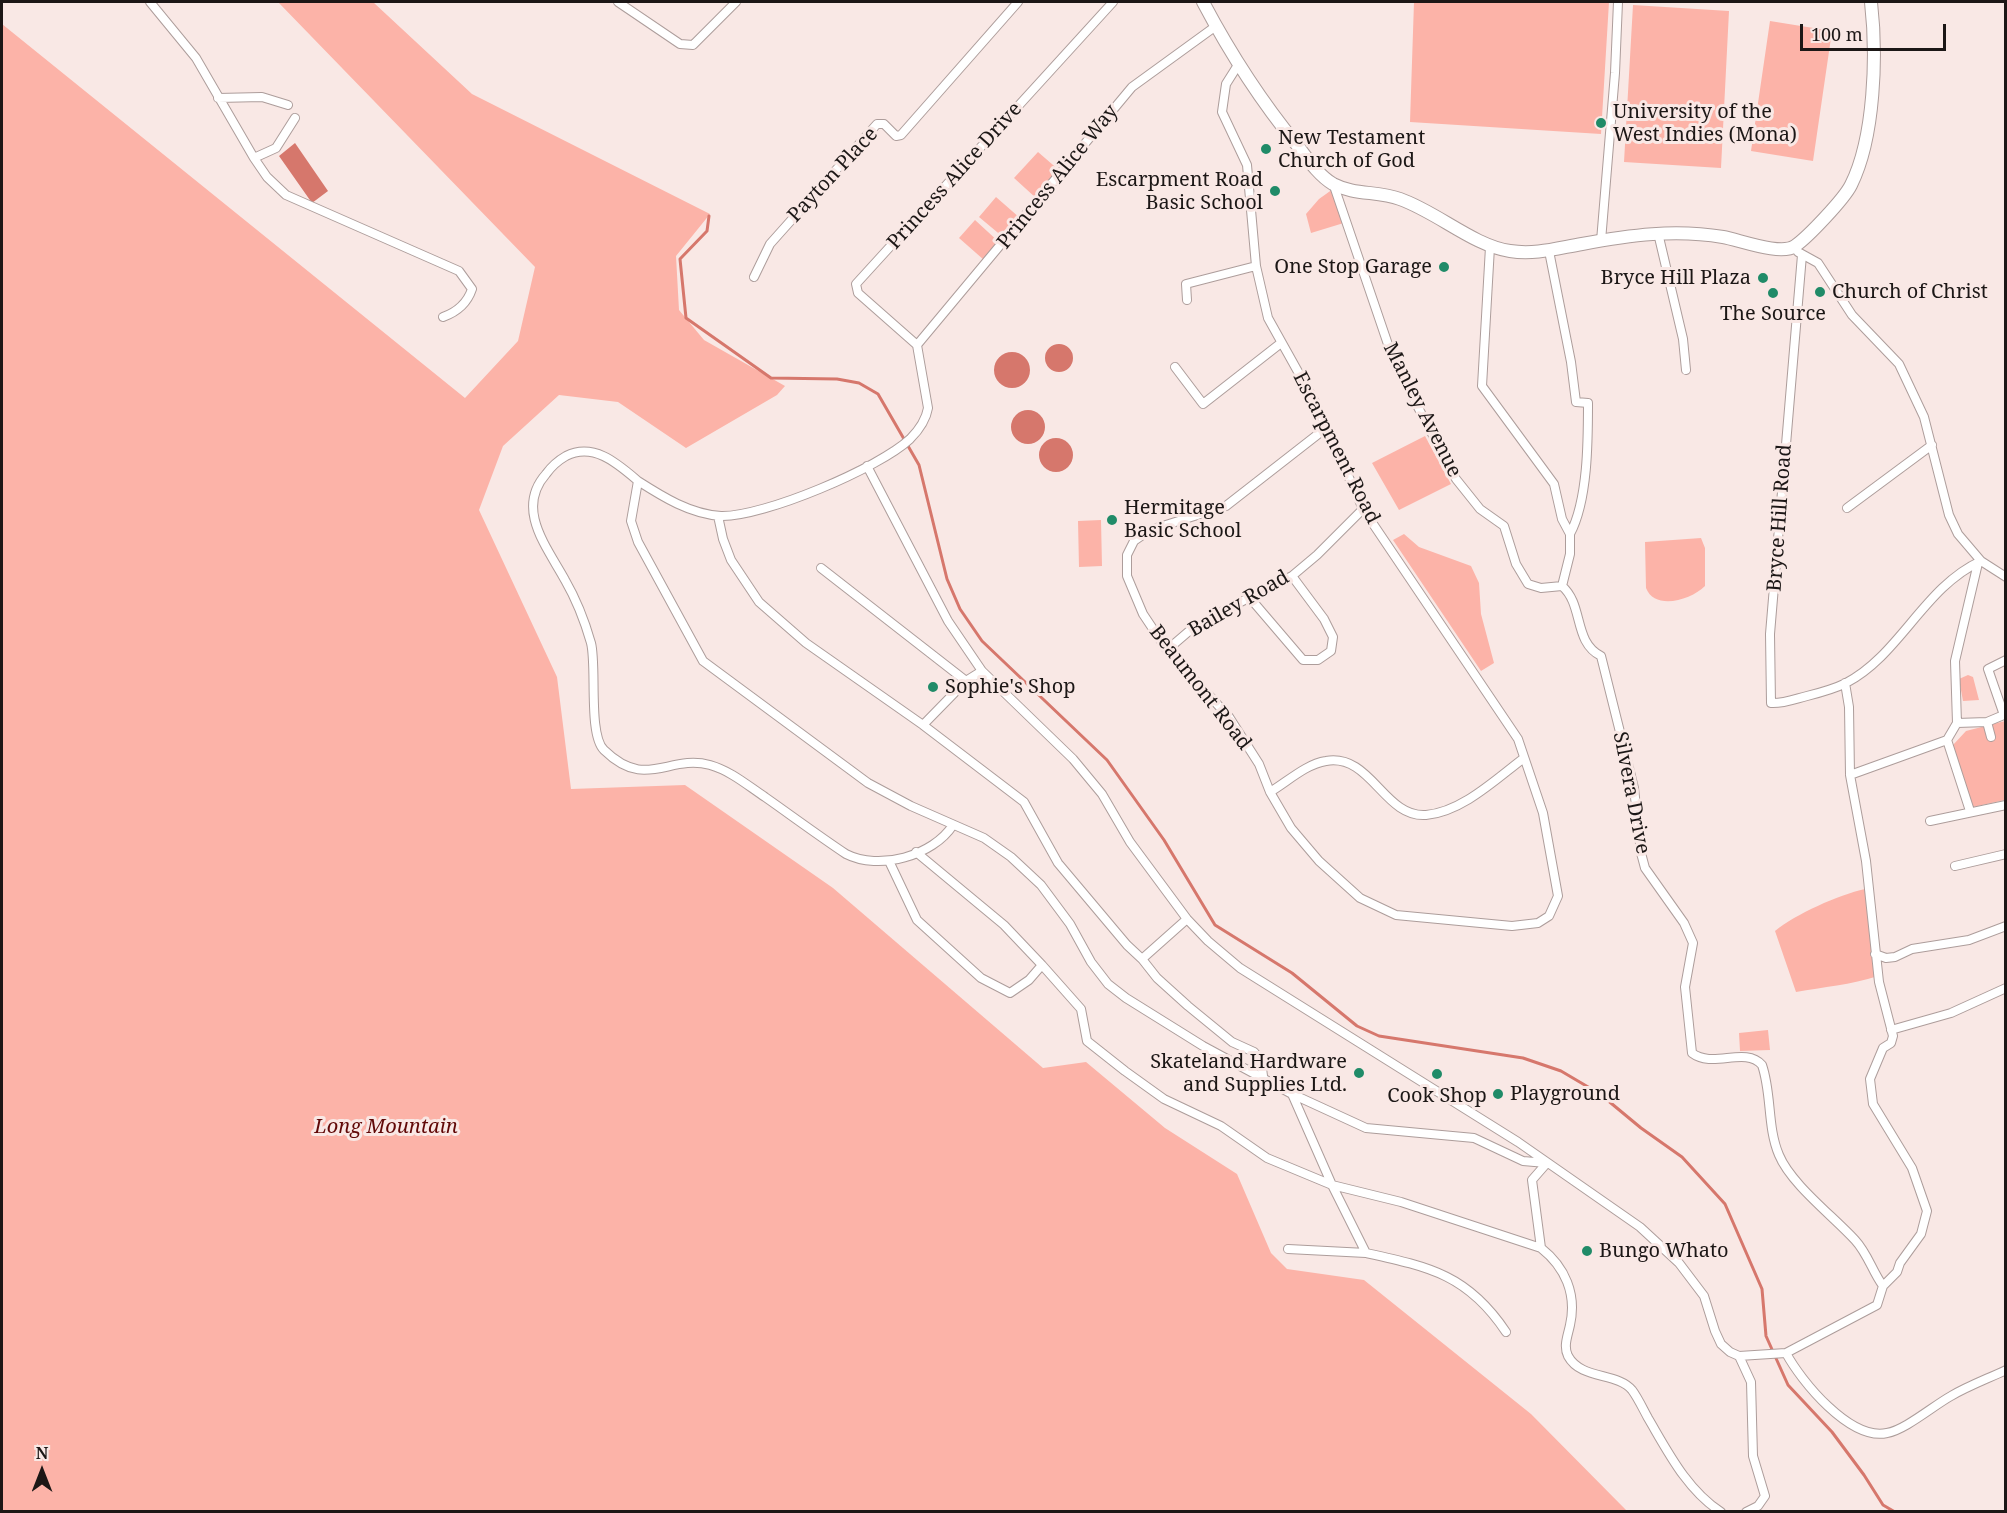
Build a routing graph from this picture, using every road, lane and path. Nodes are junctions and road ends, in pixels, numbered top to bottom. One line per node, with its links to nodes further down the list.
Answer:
1 (150, 2): 11 (street)
2 (618, 2): 3 (street)
3 (736, 2)
4 (1018, 2): 22 (street, Payton Place)
5 (1113, 2): 26 (street, Princess Alice Drive)
6 (1203, 2): 9 (street)
7 (1618, 2): 17 (street)
8 (1871, 2): 20 (street)
9 (1216, 26): 10 (street); 26 (street, Princess Alice Way)
10 (1238, 65): 15 (street); 21 (street, Escarpment Road)
11 (218, 98): 12 (street); 14 (street)
12 (288, 105)
13 (295, 118): 14 (street)
14 (254, 158): 24 (street)
15 (1333, 183): 18 (street); 41 (street, Manley Avenue)
16 (1658, 233): 17 (street); 20 (street); 28 (street)
17 (1600, 241): 19 (street)
18 (1490, 247): 19 (street); 36 (street)
19 (1550, 251): 36 (street)
20 (1797, 252): 30 (street); 47 (street, Bryce Hill Road)
21 (1256, 266): 23 (street); 25 (street, Escarpment Road)
22 (754, 277)
23 (1187, 300)
24 (443, 317)
25 (1281, 343): 27 (street); 29 (street, Escarpment Road)
26 (917, 345): 31 (street)
27 (1175, 367)
28 (1686, 370)
29 (1326, 428): 34 (street, Escarpment Road); 43 (street, Beaumont Road)
30 (1932, 445): 33 (street); 37 (street)
31 (867, 466): 35 (street); 45 (street)
32 (638, 481): 35 (street); 60 (street); 63 (street)
33 (1847, 508)
34 (1363, 509): 39 (street, Bailey Road); 54 (street, Escarpment Road)
35 (718, 516): 51 (street)
36 (1570, 534): 41 (street)
37 (1980, 562): 40 (street); 47 (street); 50 (street)
38 (821, 568): 46 (street)
39 (1292, 576): 42 (street, Bailey Road); 42 (street)
40 (2006, 576)
41 (1562, 586): 80 (street, Silvera Drive)
42 (1250, 598): 43 (street, Bailey Road)
43 (1167, 650): 56 (street, Beaumont Road)
44 (2006, 660): 48 (street)
45 (982, 670): 46 (street); 66 (street)
46 (966, 681): 51 (street)
47 (1845, 683): 55 (street)
48 (2005, 714): 49 (street)
49 (1987, 722): 50 (street); 52 (street)
50 (1958, 723): 53 (street)
51 (923, 725): 69 (street)
52 (1991, 736)
53 (1947, 740): 55 (street); 58 (street)
54 (1524, 758): 56 (street); 65 (street, Escarpment Road)
55 (1850, 775): 68 (street)
56 (1270, 792): 65 (street, Beaumont Road)
57 (2006, 805): 58 (street)
58 (1970, 811): 59 (street)
59 (1930, 820)
60 (953, 825): 61 (street); 73 (street)
61 (916, 852): 63 (street); 70 (street)
62 (2006, 854): 64 (street)
63 (889, 861): 70 (street)
64 (1955, 866)
65 (1554, 909)
66 (1187, 919): 69 (street); 75 (street)
67 (2006, 926): 68 (street)
68 (1875, 954): 72 (street)
69 (1142, 958): 73 (street)
70 (1042, 965): 76 (street)
71 (2006, 988): 72 (street)
72 (1891, 1030): 80 (street)
73 (1263, 1076): 74 (street)
74 (1292, 1094): 75 (street); 76 (street)
75 (1546, 1164): 77 (street); 83 (street)
76 (1332, 1185): 77 (street); 79 (street)
77 (1541, 1248): 85 (street)
78 (1288, 1249): 79 (street)
79 (1366, 1252): 81 (street)
80 (1883, 1286): 82 (street)
81 (1506, 1332)
82 (1782, 1353): 83 (street); 84 (street)
83 (1739, 1356): 86 (street)
84 (2006, 1370)
85 (1721, 1512)
86 (1746, 1512)

